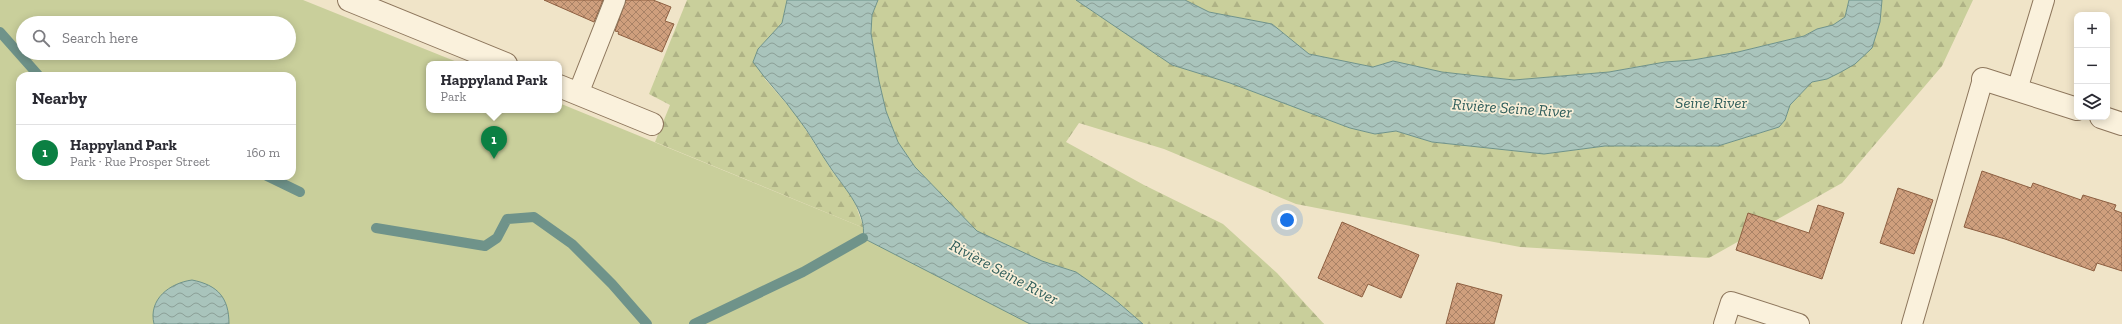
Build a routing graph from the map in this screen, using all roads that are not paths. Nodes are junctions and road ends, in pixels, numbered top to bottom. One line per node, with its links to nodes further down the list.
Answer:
1 (349, 0): 4 (street)
2 (615, 0): 6 (lane)
3 (2044, 0): 7 (lane)
4 (499, 61)
5 (1983, 79): 7 (street); 14 (lane)
6 (568, 90): 10 (street)
7 (2016, 90): 8 (street)
8 (2074, 108)
9 (2110, 120): 11 (street)
10 (652, 124)
11 (2122, 124)
12 (1724, 324): 13 (lane)
13 (1799, 324)
14 (1912, 324)

